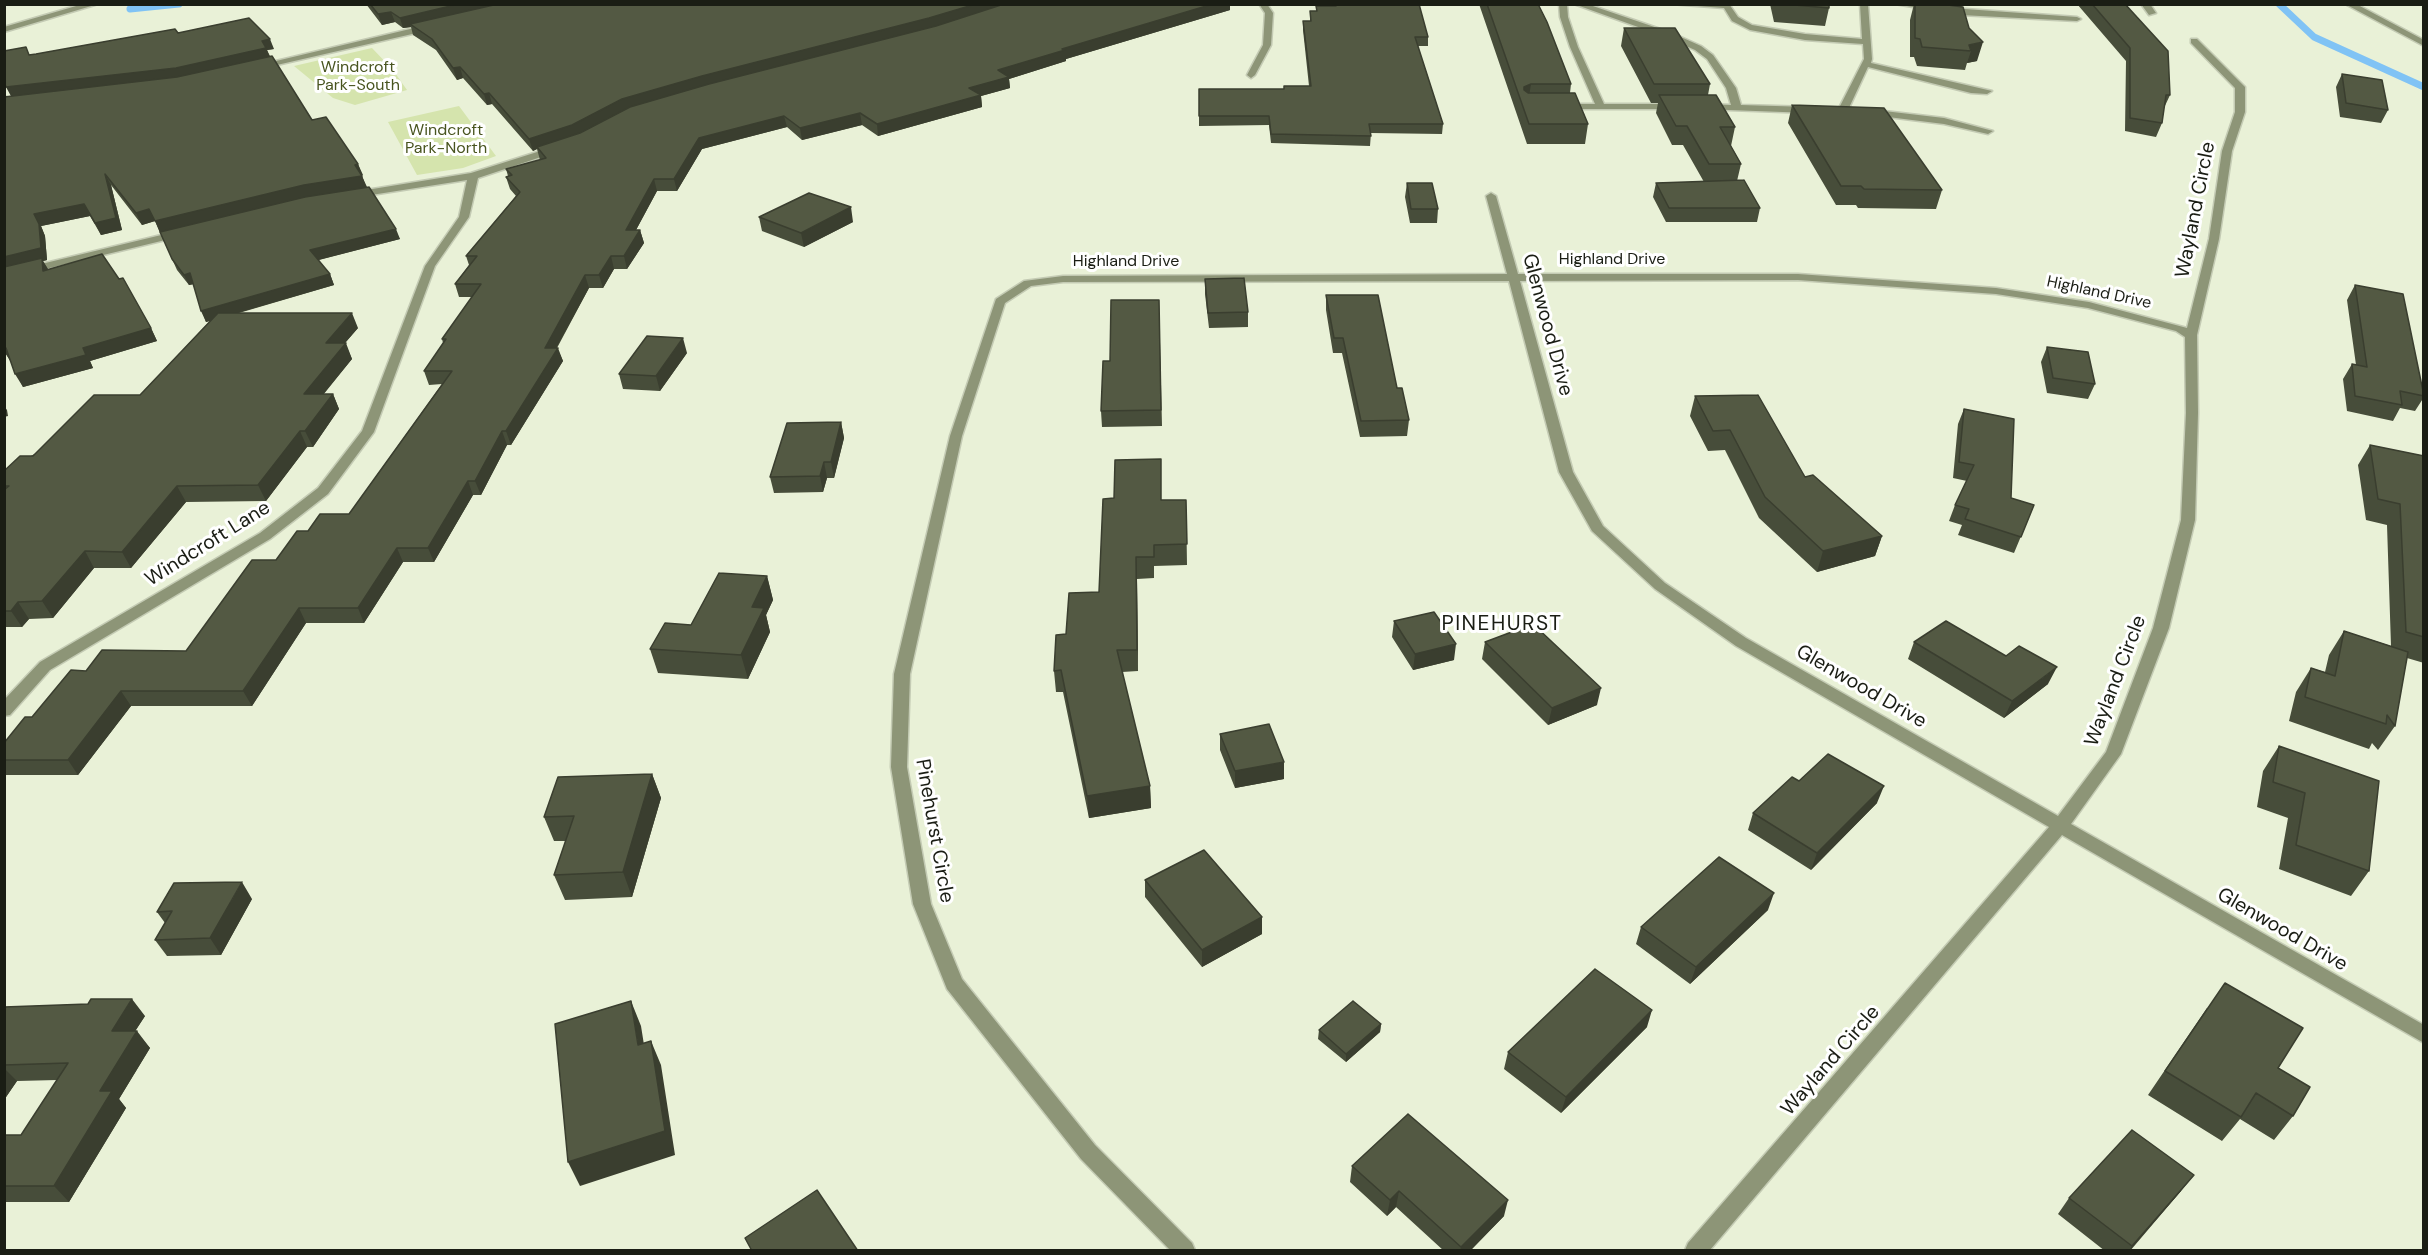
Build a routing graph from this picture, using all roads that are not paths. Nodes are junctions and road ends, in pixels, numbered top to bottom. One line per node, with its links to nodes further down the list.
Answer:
1 (94, 4): 14 (street)
2 (1263, 4): 20 (street)
3 (1563, 4): 22 (street)
4 (1578, 4): 26 (street)
5 (1675, 4): 10 (street)
6 (1864, 4): 16 (street)
7 (1899, 4): 12 (street)
8 (2145, 4): 11 (street)
9 (2349, 4): 17 (street)
10 (1726, 5): 16 (street)
11 (2152, 13)
12 (2077, 19)
13 (447, 24): 19 (street)
14 (4, 30)
15 (2194, 41): 37 (street, Wayland Circle)
16 (1866, 42): 18 (street)
17 (2424, 44)
18 (1865, 64): 21 (street); 28 (street)
19 (241, 71)
20 (1251, 75)
21 (1987, 91)
22 (1601, 107): 23 (street); 25 (street)
23 (1682, 107)
24 (1694, 107): 26 (street)
25 (1549, 108)
26 (1737, 108): 27 (street)
27 (1817, 110)
28 (1988, 131)
29 (569, 144): 30 (street)
30 (473, 176): 32 (street); 38 (street, Windcroft Lane)
31 (1491, 196): 35 (street, Glenwood Drive)
32 (342, 197)
33 (188, 231): 34 (street)
34 (4, 276)
35 (1512, 277): 36 (street, Highland Drive); 37 (street, Highland Drive); 39 (street, Glenwood Drive)
36 (1028, 283): 41 (street, Pinehurst Circle)
37 (2191, 334): 39 (street, Wayland Circle)
38 (4, 711)
39 (2059, 827): 40 (street, Glenwood Drive); 42 (street, Wayland Circle)
40 (2424, 1035)
41 (1184, 1251)
42 (1696, 1251)

